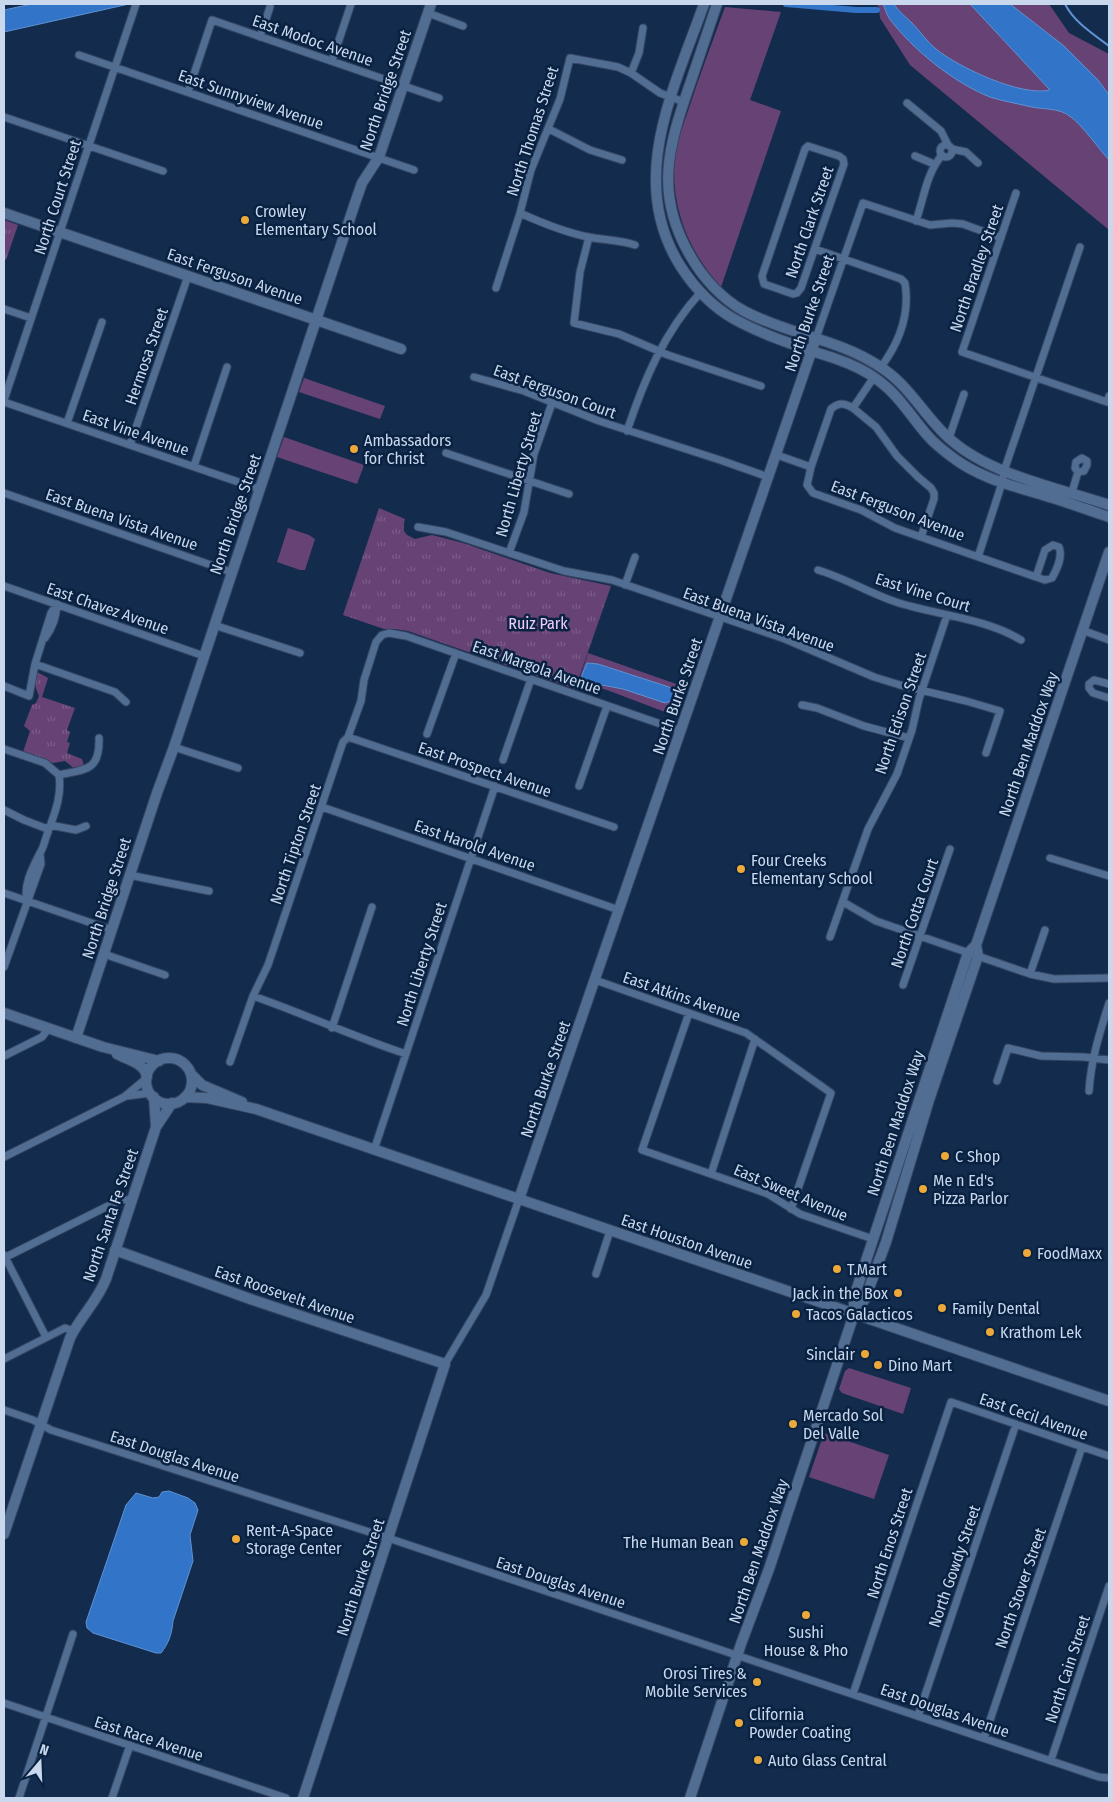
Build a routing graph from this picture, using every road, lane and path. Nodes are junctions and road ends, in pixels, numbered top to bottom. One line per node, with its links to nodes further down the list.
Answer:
1 (351, 4): 11 (street)
2 (704, 4): 17 (main road)
3 (717, 4): 18 (main road)
4 (135, 6): 12 (street, North Court Street)
5 (270, 7): 9 (street)
6 (429, 9): 7 (street); 14 (main road, North Bridge Street)
7 (463, 26)
8 (642, 28): 13 (street)
9 (260, 37): 11 (street, East Modoc Avenue); 15 (street, East Modoc Avenue)
10 (79, 55): 12 (street, East Sunnyview Avenue)
11 (332, 61): 14 (street, East Modoc Avenue)
12 (115, 67): 15 (street, East Sunnyview Avenue); 22 (street, North Court Street)
13 (631, 73): 17 (street); 21 (street, North Thomas Street)
14 (404, 86): 16 (street, East Modoc Avenue); 25 (main road, North Bridge Street)
15 (188, 92): 25 (street, East Sunnyview Avenue)
16 (439, 98)
17 (671, 98): 18 (street); 44 (main road)
18 (684, 102): 49 (main road)
19 (907, 103): 23 (street)
20 (4, 117): 22 (street)
21 (549, 129): 26 (street); 33 (street, North Thomas Street)
22 (88, 145): 30 (street); 35 (street, North Court Street)
23 (950, 147): 27 (street); 28 (street)
24 (915, 156): 28 (street)
25 (379, 157): 29 (street, East Sunnyview Avenue); 47 (main road, North Bridge Street)
26 (622, 160)
27 (978, 162)
28 (934, 164): 34 (street)
29 (414, 170)
30 (164, 172)
31 (1016, 193): 37 (street, North Bradley Street)
32 (4, 213): 35 (main road, East Ferguson Avenue)
33 (520, 213): 36 (street); 43 (street, North Thomas Street)
34 (916, 221): 37 (street); 41 (street, North Burke Street)
35 (60, 232): 42 (main road, East Ferguson Avenue); 46 (street, North Court Street)
36 (589, 237): 38 (street); 52 (street)
37 (1001, 238): 57 (street, North Bradley Street)
38 (635, 246)
39 (1080, 246): 57 (street)
40 (815, 250): 40 (street, North Clark Street); 41 (street)
41 (844, 259): 49 (street, North Burke Street); 54 (street)
42 (188, 276): 47 (main road, East Ferguson Avenue); 67 (street, Hermosa Street)
43 (496, 288)
44 (701, 292): 51 (main road); 52 (street)
45 (4, 309): 46 (street)
46 (32, 318): 61 (street, North Court Street)
47 (315, 320): 50 (main road, East Ferguson Avenue); 77 (main road, North Bridge Street)
48 (102, 322): 64 (street)
49 (816, 338): 51 (main road, North Burke Street); 54 (main road)
50 (401, 349)
51 (812, 350): 56 (main road); 69 (main road, North Burke Street)
52 (659, 352): 58 (street); 65 (street)
53 (227, 367): 70 (street)
54 (881, 367): 66 (main road)
55 (474, 377): 62 (street, East Ferguson Court)
56 (874, 377): 63 (street); 76 (main road)
57 (1036, 377): 60 (street); 72 (street)
58 (761, 386)
59 (964, 394): 66 (street)
60 (1108, 399)
61 (4, 400): 64 (street, East Vine Avenue)
62 (552, 403): 65 (street, East Ferguson Court); 75 (street, North Liberty Street)
63 (853, 408): 71 (street); 84 (street)
64 (67, 424): 67 (street, East Vine Avenue)
65 (627, 431): 74 (street)
66 (949, 438): 72 (main road)
67 (130, 445): 70 (street, East Vine Avenue)
68 (446, 453): 75 (street)
69 (777, 455): 71 (street); 74 (main road, North Burke Street)
70 (194, 466): 77 (street, East Vine Avenue)
71 (811, 467): 84 (street, East Ferguson Avenue)
72 (1004, 471): 76 (street); 78 (main road)
73 (1078, 472): 78 (street)
74 (768, 477): 96 (main road, North Burke Street)
75 (530, 482): 80 (street); 86 (street, North Liberty Street)
76 (1002, 483): 82 (main road); 88 (street)
77 (258, 489): 90 (main road, North Bridge Street)
78 (1072, 492): 81 (main road)
79 (4, 493): 90 (street, East Buena Vista Avenue)
80 (569, 494)
81 (1109, 505)
82 (1109, 517)
83 (418, 526): 86 (street, East Buena Vista Avenue)
84 (921, 537): 88 (street, East Ferguson Avenue)
85 (1109, 552): 98 (main road, North Ben Maddox Way)
86 (509, 553): 92 (street, East Buena Vista Avenue)
87 (635, 557): 92 (street)
88 (978, 557): 91 (street)
89 (818, 570): 95 (street, East Vine Court)
90 (231, 572): 97 (main road, North Bridge Street)
91 (1036, 577): 91 (street)
92 (625, 585): 96 (street, East Buena Vista Avenue)
93 (4, 586): 94 (street, East Chavez Avenue)
94 (57, 604): 104 (street, East Chavez Avenue); 105 (street)
95 (947, 616): 100 (street, East Vine Court); 109 (street, North Edison Street)
96 (720, 618): 109 (street, East Buena Vista Avenue); 114 (main road, North Burke Street)
97 (214, 624): 102 (street); 104 (main road, North Bridge Street)
98 (1082, 630): 101 (street); 147 (main road, North Ben Maddox Way)
99 (382, 635): 103 (street, East Margola Avenue); 116 (street, North Tipton Street)
100 (1021, 640)
101 (1109, 640)
102 (300, 652)
103 (456, 653): 106 (street, East Margola Avenue); 115 (street)
104 (204, 656): 119 (main road, North Bridge Street)
105 (35, 664): 108 (street); 111 (street)
106 (531, 679): 113 (street, East Margola Avenue); 122 (street)
107 (1109, 684): 110 (street)
108 (4, 686)
109 (922, 690): 118 (street, North Edison Street); 121 (street, East Buena Vista Avenue)
110 (1109, 698)
111 (126, 702)
112 (802, 705): 118 (street)
113 (607, 706): 114 (street, East Margola Avenue); 126 (street)
114 (681, 731): 142 (main road, North Burke Street)
115 (427, 734)
116 (348, 737): 125 (street, East Prospect Avenue); 127 (street, North Tipton Street)
117 (99, 738): 124 (street)
118 (909, 738): 140 (street, North Edison Street)
119 (174, 747): 123 (street); 135 (main road, North Bridge Street)
120 (4, 749): 124 (street)
121 (986, 753)
122 (503, 760)
123 (238, 768)
124 (59, 775): 130 (street)
125 (495, 786): 131 (street, East Prospect Avenue); 133 (street, North Liberty Street)
126 (579, 786)
127 (322, 807): 133 (street, East Harold Avenue); 155 (street, North Tipton Street)
128 (4, 810): 130 (street)
129 (86, 826): 130 (street)
130 (50, 827): 139 (street)
131 (614, 827)
132 (950, 849): 145 (street, North Cotta Court)
133 (470, 858): 142 (street, East Harold Avenue); 164 (street, North Liberty Street)
134 (1050, 858): 136 (street)
135 (129, 875): 137 (street); 143 (main road, North Bridge Street)
136 (1109, 876)
137 (209, 891)
138 (4, 892): 139 (street)
139 (27, 900): 143 (street); 149 (street)
140 (843, 902): 145 (street); 146 (street, North Edison Street)
141 (372, 907): 160 (street)
142 (619, 910): 153 (main road, North Burke Street)
143 (112, 930): 148 (main road, North Bridge Street)
144 (1045, 930): 150 (street)
145 (920, 936): 147 (street); 154 (street, North Cotta Court)
146 (830, 937)
147 (974, 952): 150 (street); 187 (main road, North Ben Maddox Way); 191 (main road, North Ben Maddox Way)
148 (104, 954): 151 (street); 161 (main road, North Bridge Street)
149 (4, 967)
150 (1030, 974): 152 (street)
151 (164, 975)
152 (1109, 978)
153 (596, 980): 157 (street, East Atkins Avenue); 183 (main road, North Burke Street)
154 (903, 986)
155 (253, 996): 160 (street); 169 (street, North Tipton Street)
156 (1109, 1002): 166 (street)
157 (689, 1012): 162 (street, East Atkins Avenue); 182 (street, East Sweet Avenue)
158 (4, 1013): 159 (main road)
159 (49, 1028): 161 (main road); 165 (street)
160 (332, 1028): 164 (street)
161 (76, 1038): 163 (main road)
162 (756, 1040): 182 (street); 185 (street, East Atkins Avenue)
163 (103, 1047): 167 (main road); 171 (main road)
164 (406, 1054): 180 (street, North Liberty Street)
165 (4, 1056)
166 (1093, 1058): 168 (street); 172 (street); 173 (street)
167 (159, 1060): 170 (main road); 171 (main road)
168 (1109, 1060)
169 (230, 1062)
170 (191, 1074): 176 (main road); 178 (main road, East Houston Avenue)
171 (147, 1078): 174 (main road); 175 (street)
172 (997, 1081)
173 (1089, 1091)
174 (152, 1095): 175 (street); 177 (main road); 179 (main road, North Santa Fe Street)
175 (124, 1097): 181 (street)
176 (185, 1097): 177 (main road); 178 (main road, East Houston Avenue)
177 (172, 1103): 179 (main road, North Santa Fe Street)
178 (256, 1110): 180 (main road, East Houston Avenue)
179 (156, 1127): 184 (main road, North Santa Fe Street)
180 (374, 1150): 183 (main road, East Houston Avenue)
181 (4, 1157)
182 (710, 1174): 185 (street, East Sweet Avenue)
183 (519, 1199): 186 (main road, East Houston Avenue); 195 (street)
184 (131, 1201): 188 (main road, North Santa Fe Street); 189 (street)
185 (791, 1209): 187 (street, East Sweet Avenue)
186 (610, 1231): 190 (street); 191 (main road, East Houston Avenue)
187 (873, 1239): 191 (main road, North Ben Maddox Way)
188 (115, 1250): 192 (main road, North Santa Fe Street); 195 (main road, East Roosevelt Avenue)
189 (4, 1256): 193 (street)
190 (596, 1274)
191 (854, 1314): 196 (main road, East Houston Avenue); 207 (main road, North Ben Maddox Way)
192 (74, 1331): 193 (street); 199 (main road, North Santa Fe Street)
193 (46, 1338): 194 (street)
194 (4, 1359)
195 (445, 1364): 204 (main road, North Burke Street)
196 (1109, 1401)
197 (951, 1402): 200 (street, East Cecil Avenue); 208 (street, North Enos Street)
198 (4, 1410): 199 (street, East Douglas Avenue)
199 (40, 1424): 203 (main road, North Santa Fe Street); 204 (street, East Douglas Avenue)
200 (1016, 1424): 201 (street, East Cecil Avenue); 210 (street, North Gowdy Street)
201 (1082, 1446): 202 (street, East Cecil Avenue); 212 (street, North Stover Street)
202 (1109, 1456)
203 (4, 1534)
204 (388, 1538): 207 (street, East Douglas Avenue); 219 (main road, North Burke Street)
205 (1109, 1586): 214 (street, North Cain Street)
206 (73, 1634): 211 (street)
207 (738, 1655): 208 (street, East Douglas Avenue); 220 (main road, North Ben Maddox Way)
208 (853, 1694): 210 (street, East Douglas Avenue)
209 (4, 1703): 211 (street, East Race Avenue)
210 (918, 1716): 212 (street, East Douglas Avenue)
211 (45, 1718): 213 (street, East Race Avenue); 216 (street)
212 (984, 1738): 214 (street, East Douglas Avenue)
213 (130, 1745): 217 (street); 218 (street, East Race Avenue)
214 (1051, 1760): 215 (street, East Douglas Avenue)
215 (1109, 1778)
216 (18, 1798)
217 (112, 1798)
218 (286, 1798)
219 (303, 1798)
220 (690, 1798)

